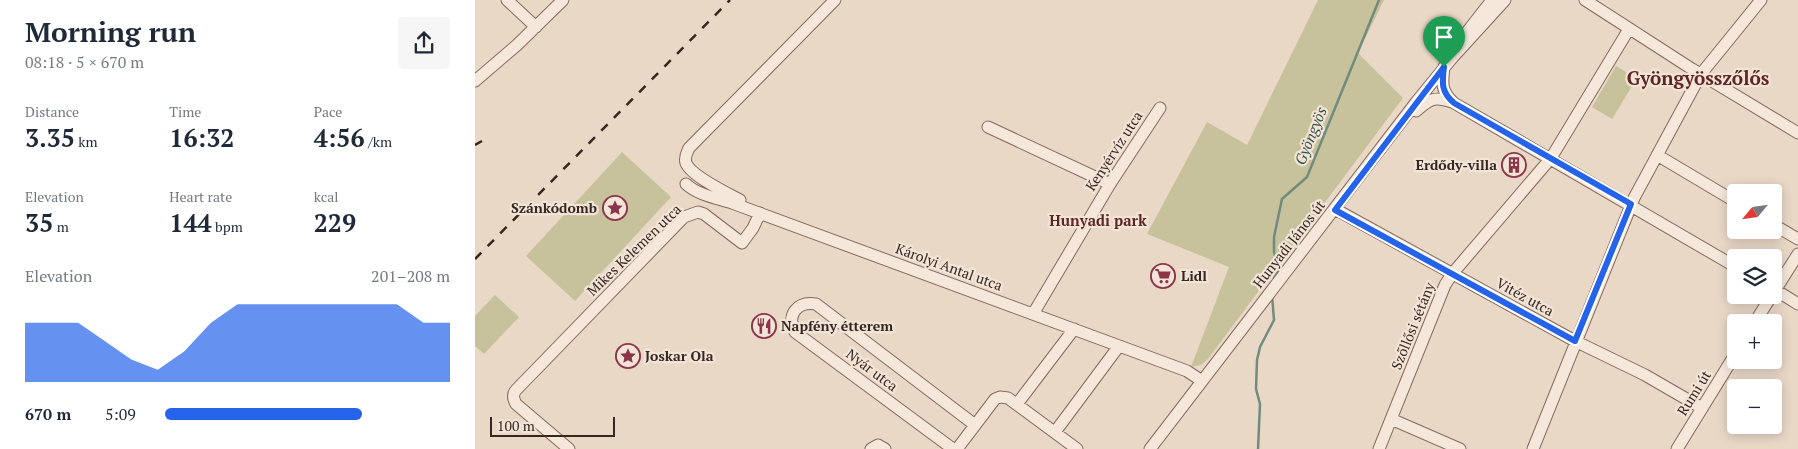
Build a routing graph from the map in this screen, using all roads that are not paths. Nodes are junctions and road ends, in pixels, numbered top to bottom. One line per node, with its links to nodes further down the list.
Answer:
1 (507, 0): 8 (street)
2 (563, 0): 8 (street)
3 (835, 0): 26 (street)
4 (1492, 0): 10 (street, Hunyadi János út)
5 (1505, 0): 10 (street, Hunyadi János út)
6 (1761, 0): 12 (street)
7 (1588, 1): 9 (street)
8 (537, 27): 13 (street)
9 (1629, 29): 12 (street); 20 (street, Szőllősi sétány)
10 (1453, 57): 11 (street, Hunyadi János út)
11 (1444, 67): 14 (street); 16 (street, Hunyadi János út)
12 (1701, 74): 18 (street); 19 (street)
13 (475, 81)
14 (1454, 103): 16 (street); 20 (street)
15 (1160, 108): 22 (street, Kenyérvíz utca)
16 (1406, 116): 25 (street, Hunyadi János út)
17 (988, 127): 22 (street)
18 (1798, 133)
19 (1657, 155): 23 (street); 24 (street)
20 (1551, 158): 24 (street); 31 (street, Szőllősi sétány)
21 (686, 184): 26 (street, Károlyi Antal utca)
22 (1110, 184): 35 (street, Kenyérvíz utca)
23 (1727, 197)
24 (1631, 204): 30 (street); 37 (street)
25 (1335, 210): 31 (street, Vitéz utca); 40 (street, Hunyadi János út)
26 (760, 213): 35 (street, Károlyi Antal utca); 46 (street, Mikes Kelemen utca)
27 (1783, 230): 28 (street)
28 (1798, 239)
29 (1798, 254): 32 (street)
30 (1727, 262)
31 (1452, 274): 37 (street, Vitéz utca); 43 (street, Szőllősi sétány)
32 (1782, 278)
33 (1782, 296): 34 (street)
34 (1798, 304)
35 (1033, 314): 36 (street, Károlyi Antal utca)
36 (1074, 329): 38 (street, Károlyi Antal utca); 41 (street)
37 (1575, 341): 42 (street, Vitéz utca); 52 (street)
38 (1119, 346): 40 (street, Károlyi Antal utca); 45 (street)
39 (1727, 367): 42 (street, Rumi út)
40 (1202, 381): 49 (street, Hunyadi János út)
41 (1017, 404): 44 (street); 45 (street)
42 (1702, 408): 53 (street, Rumi út)
43 (1391, 419): 50 (street, Szőllősi sétány); 51 (street)
44 (975, 425): 47 (street); 47 (street, Nyár utca)
45 (1055, 432): 48 (street)
46 (569, 449)
47 (955, 449)
48 (1077, 449)
49 (1150, 449)
50 (1379, 449)
51 (1460, 449)
52 (1533, 449)
53 (1677, 449)

